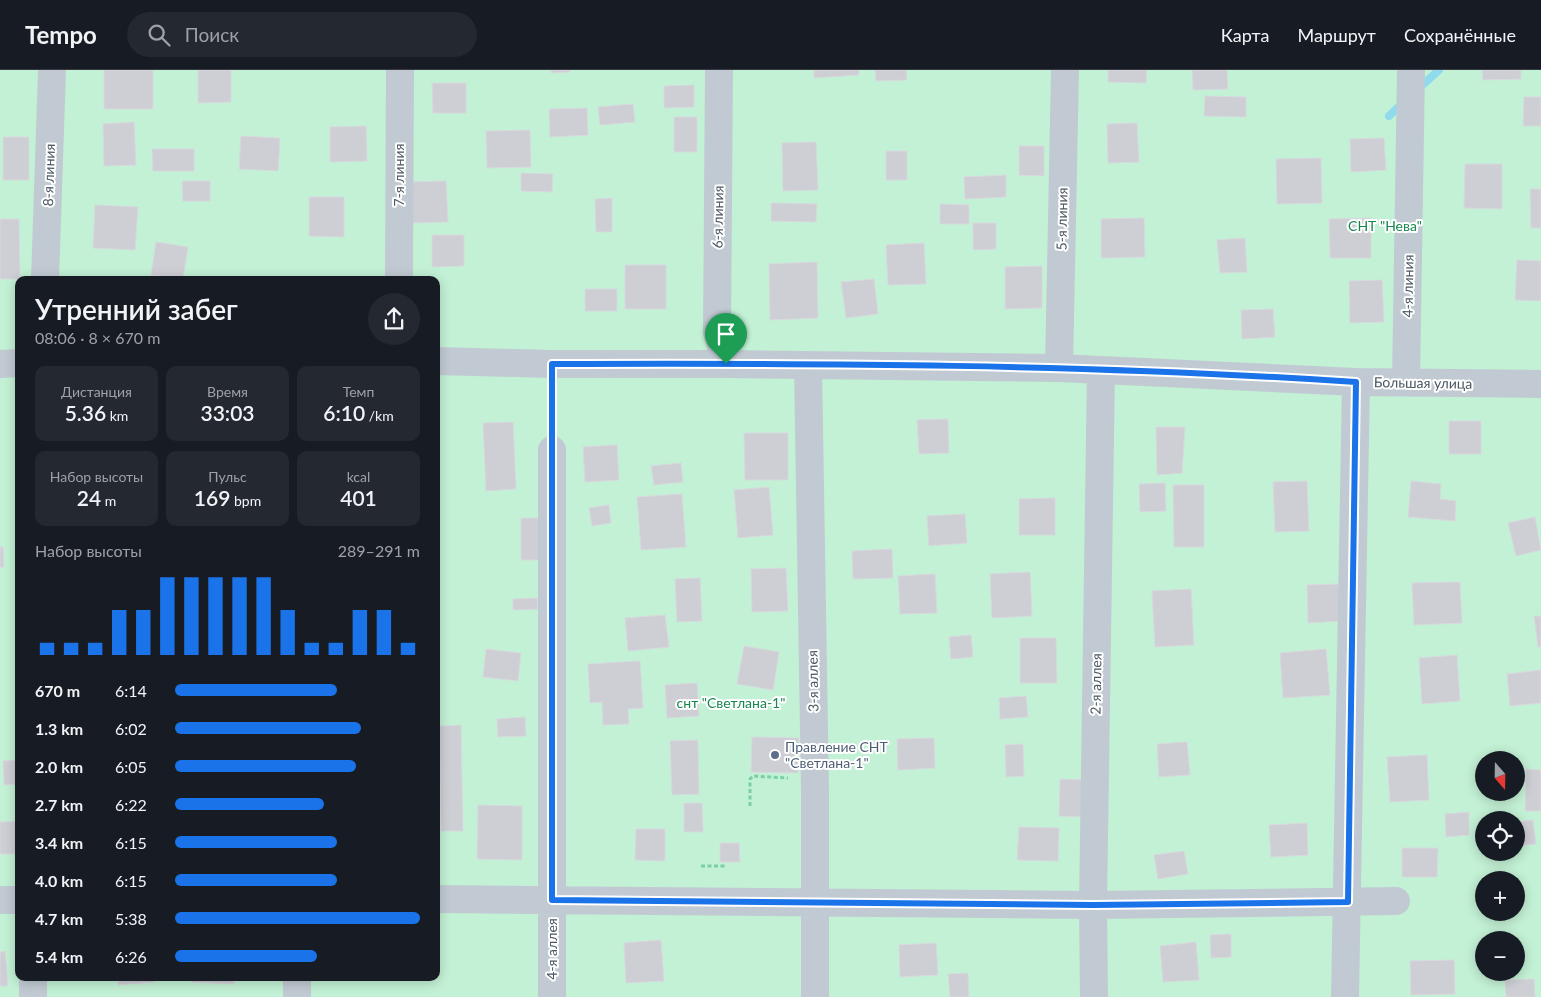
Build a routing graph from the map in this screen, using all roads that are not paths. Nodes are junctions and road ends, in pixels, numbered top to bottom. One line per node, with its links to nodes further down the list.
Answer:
1 (52, 70): 7 (street, 8-я линия)
2 (400, 70): 8 (street, 7-я линия)
3 (719, 70): 9 (street, 6-я линия)
4 (734, 70): 9 (street)
5 (1065, 70): 14 (street, 5-я линия)
6 (1411, 70): 17 (street, 4-я линия)
7 (44, 276)
8 (399, 276)
9 (723, 354): 10 (street, Большая улица); 13 (street, Большая улица)
10 (440, 361)
11 (15, 363): 12 (street)
12 (0, 364)
13 (808, 366): 14 (street, Большая улица); 26 (street, 3-я аллея)
14 (1059, 368): 15 (street, Большая улица)
15 (1101, 370): 16 (street, Большая улица); 27 (street, 2-я аллея)
16 (1356, 382): 17 (street, Большая улица); 25 (street)
17 (1406, 382): 18 (street, Большая улица)
18 (1541, 384)
19 (552, 450): 23 (street, 4-я аллея)
20 (440, 899): 23 (street)
21 (0, 900): 22 (street)
22 (15, 900)
23 (552, 900): 26 (street); 32 (street, 4-я аллея)
24 (1396, 901): 25 (street)
25 (1348, 902): 27 (street); 35 (street)
26 (815, 904): 27 (street); 33 (street, 3-я аллея)
27 (1093, 905): 34 (street, 2-я аллея)
28 (33, 981): 30 (street)
29 (296, 981): 31 (street)
30 (33, 997)
31 (297, 997)
32 (552, 997)
33 (815, 997)
34 (1094, 997)
35 (1345, 997)

